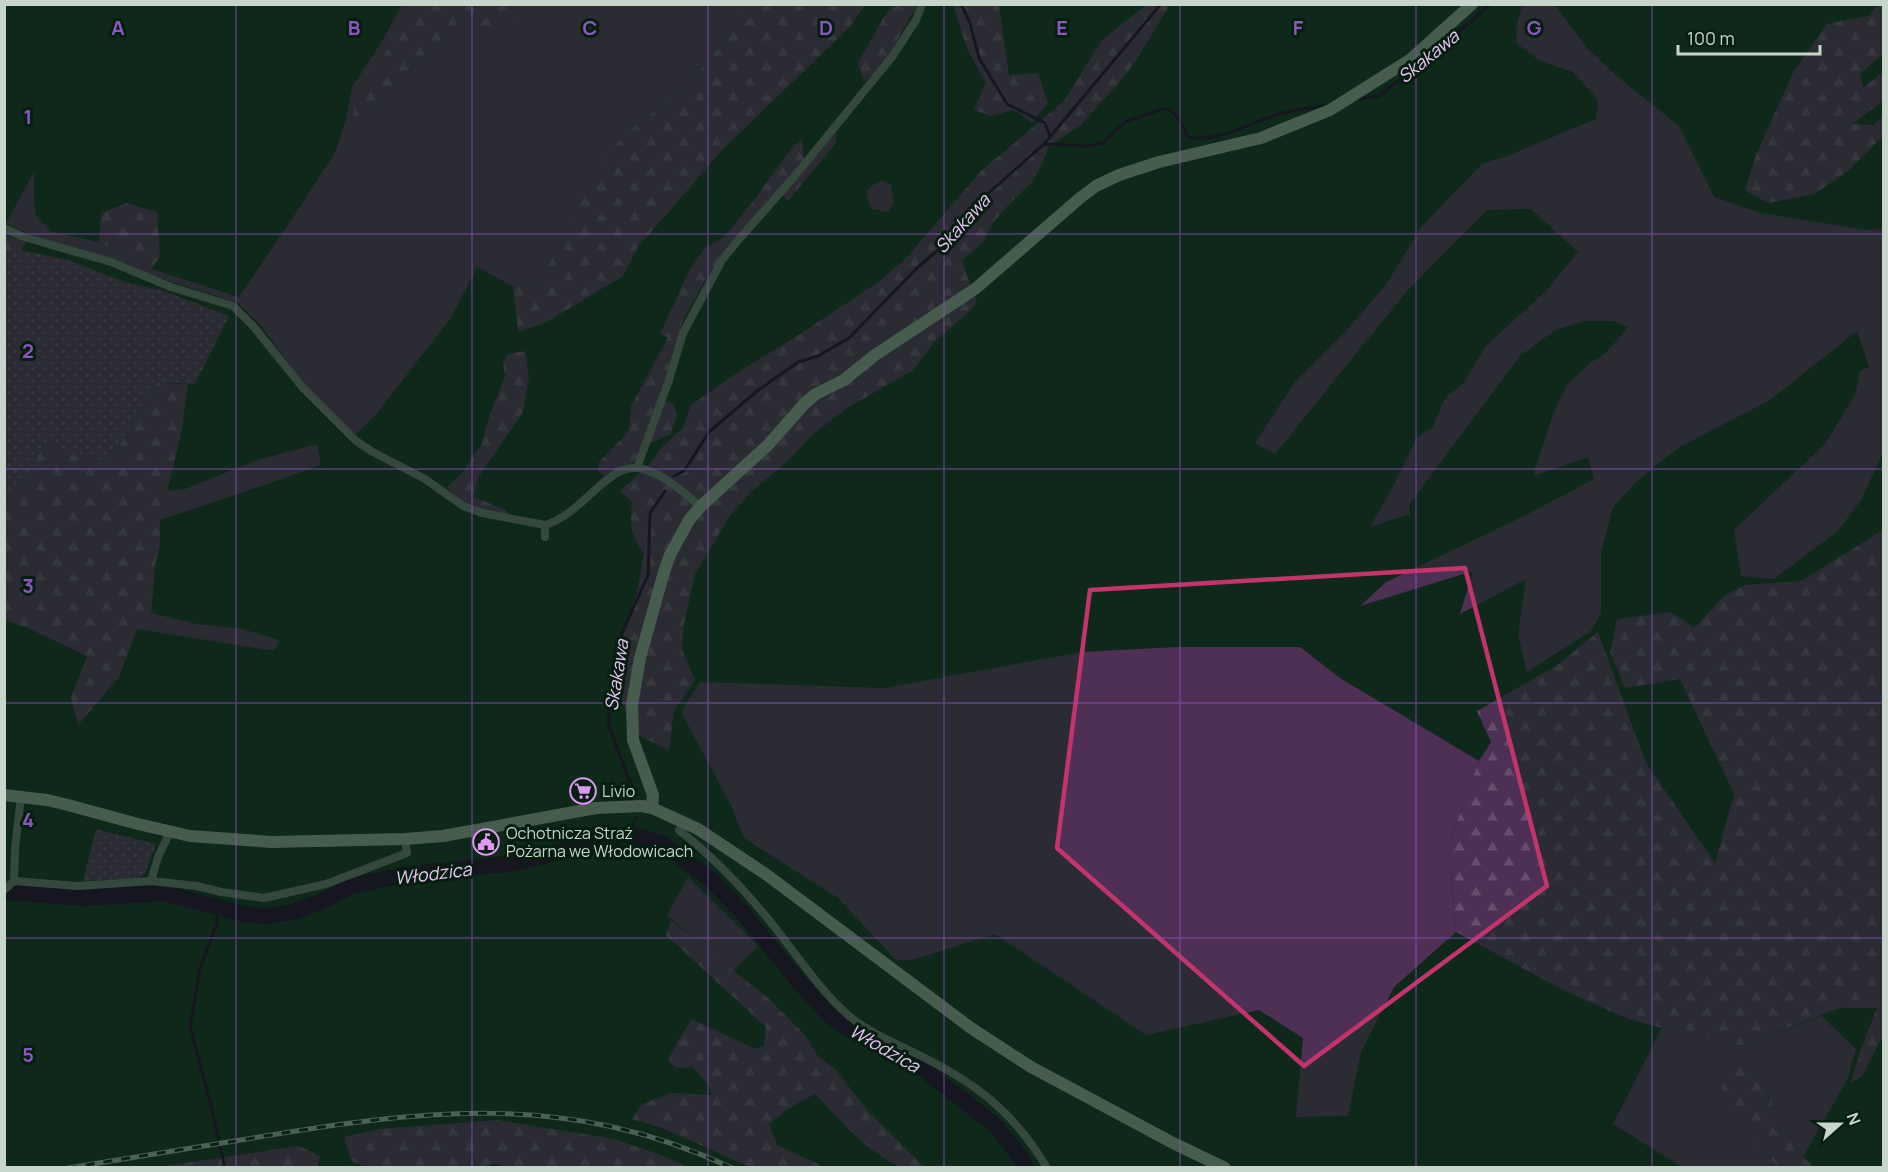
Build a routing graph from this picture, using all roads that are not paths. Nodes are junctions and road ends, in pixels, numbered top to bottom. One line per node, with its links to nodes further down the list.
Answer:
1 (922, 4): 4 (street)
2 (1472, 4): 5 (street)
3 (4, 228): 6 (street)
4 (638, 468): 5 (street); 6 (street)
5 (700, 507): 10 (street)
6 (545, 525): 7 (street)
7 (545, 537)
8 (4, 795): 9 (street)
9 (21, 796): 12 (street); 16 (street)
10 (652, 808): 11 (street); 14 (street)
11 (681, 826): 13 (street); 17 (street); 18 (street)
12 (170, 832): 14 (street); 15 (street)
13 (672, 838)
14 (405, 839): 15 (street)
15 (151, 880): 16 (street)
16 (9, 886)
17 (1047, 1167)
18 (1225, 1167)

